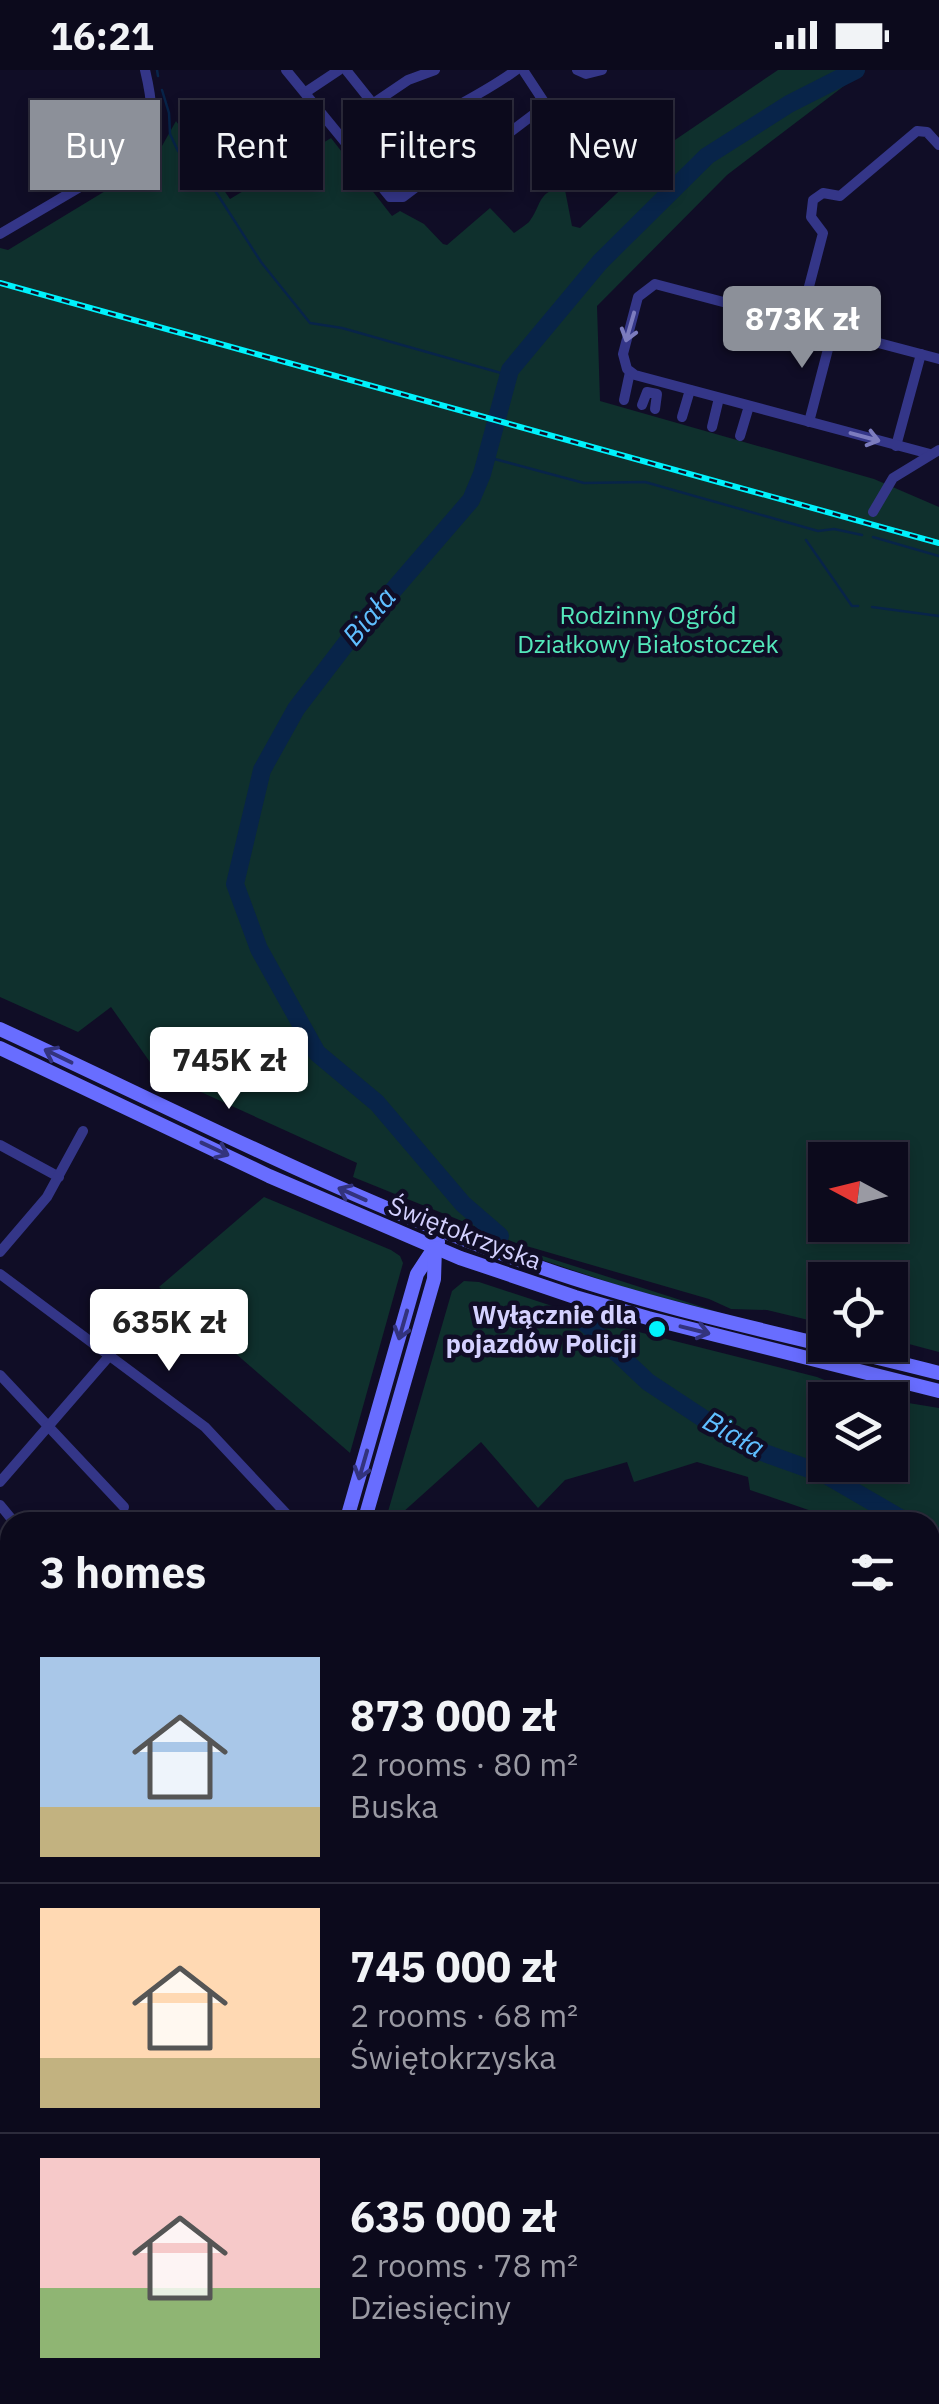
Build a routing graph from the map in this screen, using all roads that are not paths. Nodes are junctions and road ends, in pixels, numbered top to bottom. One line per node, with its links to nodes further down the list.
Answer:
1 (145, 70): 19 (street)
2 (286, 70): 8 (street)
3 (343, 70): 8 (street); 9 (street)
4 (435, 70): 10 (street)
5 (523, 70): 11 (street); 12 (street)
6 (577, 70): 7 (street)
7 (602, 70)
8 (306, 92): 15 (street)
9 (371, 100)
10 (378, 100)
11 (469, 100)
12 (543, 100)
13 (532, 116): 14 (street)
14 (512, 131)
15 (343, 138)
16 (939, 145): 20 (street)
17 (384, 190): 18 (street)
18 (411, 190)
19 (0, 234)
20 (800, 321): 21 (street); 24 (street, one-way to 24)
21 (833, 330): 22 (street); 33 (street)
22 (921, 354): 23 (street); 36 (street)
23 (939, 358)
24 (630, 372): 25 (street); 28 (street)
25 (657, 387): 26 (street); 29 (street); 31 (street)
26 (690, 390): 27 (street); 32 (street)
27 (719, 398): 30 (street); 34 (street)
28 (624, 400)
29 (642, 404)
30 (749, 406): 33 (street); 35 (street)
31 (656, 409)
32 (682, 417)
33 (809, 422): 36 (street, one-way to 36)
34 (712, 427)
35 (740, 436)
36 (896, 446): 37 (street)
37 (934, 452): 38 (street)
38 (873, 512)
39 (0, 1029): 44 (main road, Świętokrzyska, one-way to 39)
40 (0, 1048): 45 (main road, Świętokrzyska, one-way to 45)
41 (83, 1131): 43 (street)
42 (0, 1144): 43 (street)
43 (59, 1177): 46 (street)
44 (442, 1232): 45 (main road); 48 (main road, Świętokrzyska)
45 (435, 1248): 49 (main road, Świętokrzyska); 54 (main road, one-way to 54); 55 (main road)
46 (0, 1252)
47 (0, 1274): 50 (street)
48 (653, 1302): 49 (main road); 51 (main road, Świętokrzyska)
49 (648, 1318): 53 (main road, Świętokrzyska, one-way to 53)
50 (111, 1354): 56 (street); 59 (street)
51 (939, 1373)
52 (0, 1375): 56 (street)
53 (939, 1391)
54 (379, 1407): 55 (main road); 60 (main road, one-way to 60)
55 (396, 1411): 61 (main road)
56 (48, 1425): 57 (street); 58 (street)
57 (0, 1482)
58 (124, 1507)
59 (285, 1512)
60 (349, 1512)
61 (367, 1512)

